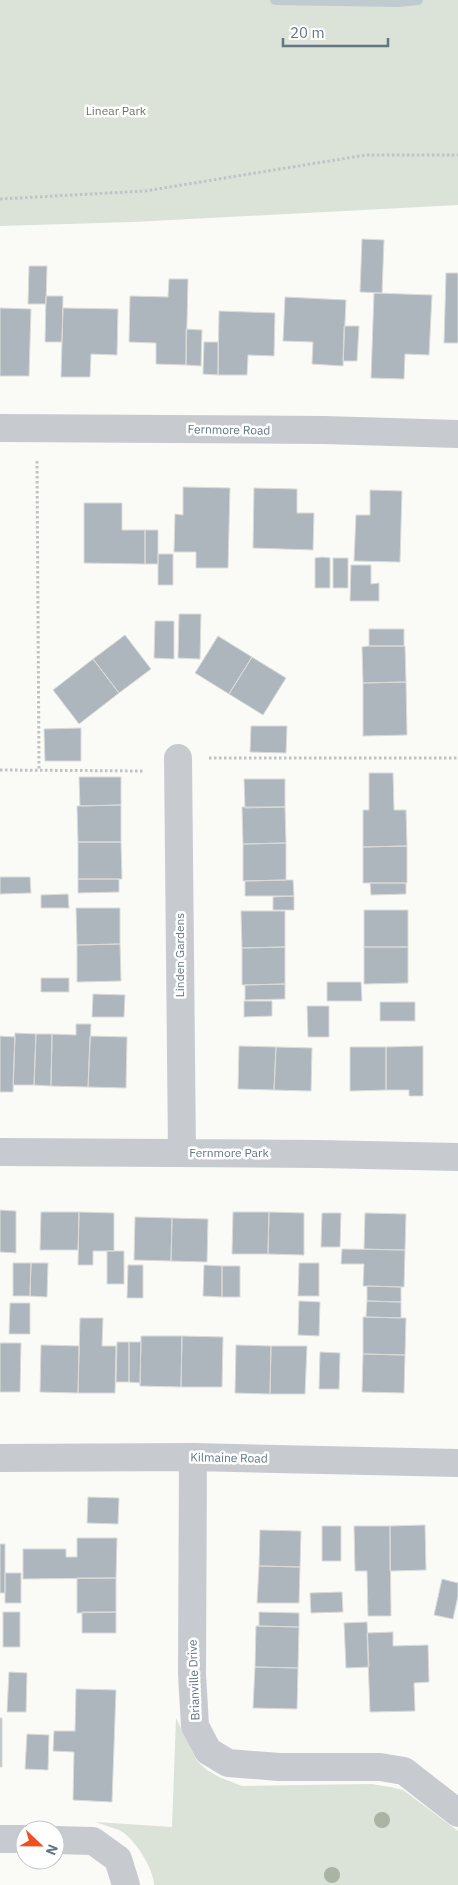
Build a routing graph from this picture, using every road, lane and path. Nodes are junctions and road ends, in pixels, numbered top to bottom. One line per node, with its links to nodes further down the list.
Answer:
1 (458, 155): 2 (path)
2 (0, 199)
3 (0, 428): 4 (street, Fernmore Road)
4 (36, 428): 5 (street, Fernmore Road); 9 (path)
5 (458, 434)
6 (458, 758): 7 (path)
7 (178, 765): 9 (path); 11 (street, Linden Gardens)
8 (0, 770): 9 (path)
9 (39, 770)
10 (0, 1152): 11 (street, Fernmore Park)
11 (182, 1153): 12 (street, Fernmore Park)
12 (458, 1157)
13 (193, 1457): 14 (street, Kilmaine Road); 15 (street, Kilmaine Road); 16 (street, Brianville Drive)
14 (0, 1458)
15 (458, 1463)
16 (458, 1813)
17 (0, 1839): 18 (street)
18 (15, 1840)
19 (65, 1840): 20 (street)
20 (126, 1885)

